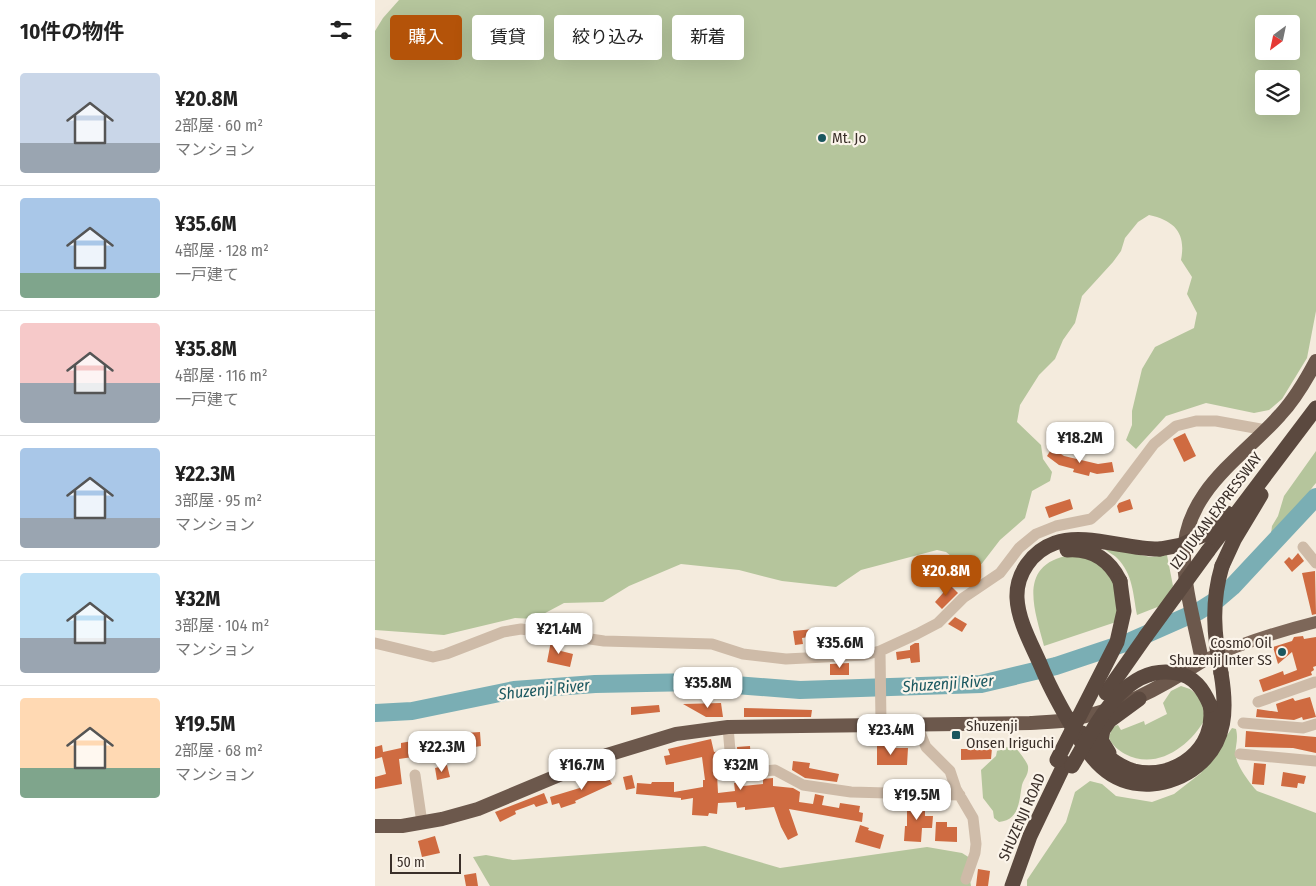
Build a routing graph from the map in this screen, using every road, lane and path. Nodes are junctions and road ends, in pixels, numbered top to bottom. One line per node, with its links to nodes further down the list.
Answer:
1 (1316, 361): 4 (highway)
2 (1314, 411): 3 (highway, IZU JUKAN EXPRESSWAY); 17 (highway, bridge)
3 (1300, 429): 8 (highway, IZU JUKAN EXPRESSWAY, bridge); 11 (highway, bridge)
4 (1266, 430): 10 (street); 12 (highway)
5 (1303, 547): 6 (street)
6 (1316, 563)
7 (1316, 622): 12 (main road)
8 (1146, 636): 24 (highway, SHUZENJI ROAD)
9 (375, 643): 10 (street)
10 (880, 651): 16 (street)
11 (1038, 653): 17 (highway); 24 (highway, bridge)
12 (1203, 661): 14 (highway)
13 (1316, 685): 15 (street)
14 (1139, 698): 17 (highway); 25 (highway)
15 (1258, 702)
16 (881, 719): 19 (highway); 21 (highway)
17 (1068, 720): 19 (highway); 25 (highway)
18 (1243, 722): 20 (street)
19 (916, 723): 27 (street)
20 (1316, 724)
21 (728, 727): 27 (street); 28 (highway)
22 (1240, 754): 23 (street)
23 (1316, 761)
24 (1065, 763): 25 (highway, bridge); 31 (highway); 31 (highway, SHUZENJI ROAD)
25 (1123, 766)
26 (415, 776): 28 (street)
27 (960, 796): 30 (street)
28 (422, 823): 29 (highway)
29 (375, 826)
30 (966, 879)
31 (1013, 886)

